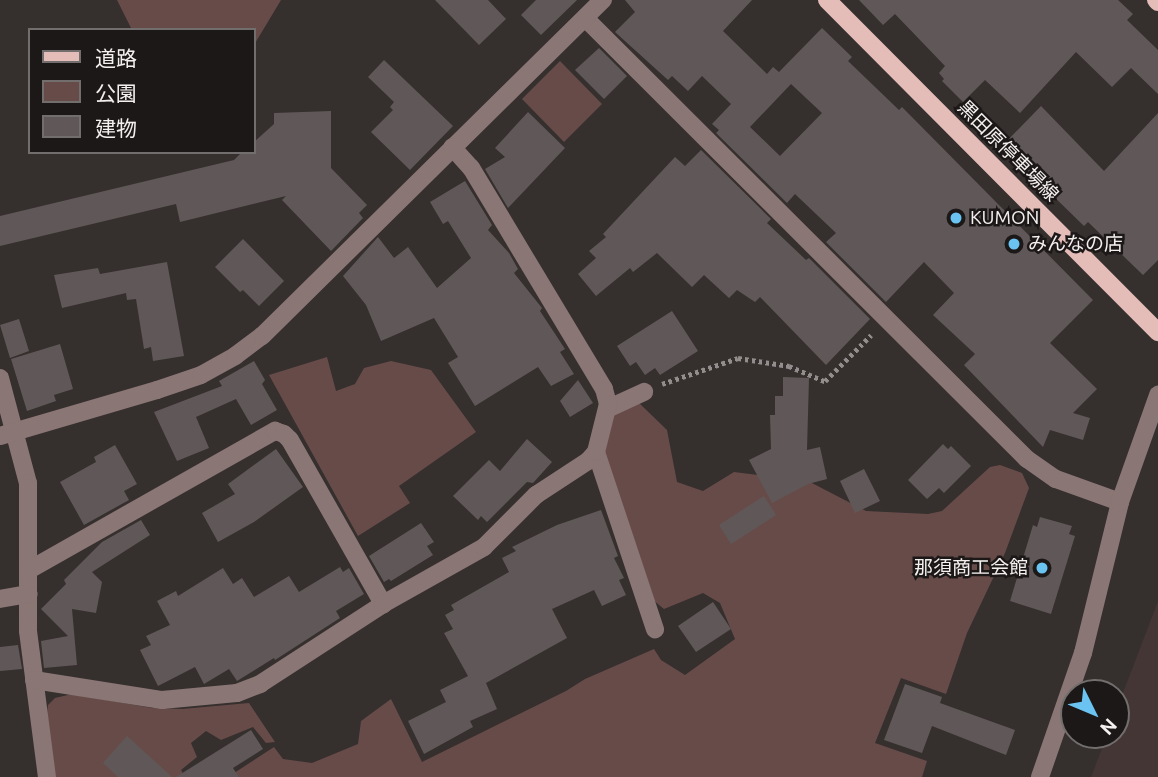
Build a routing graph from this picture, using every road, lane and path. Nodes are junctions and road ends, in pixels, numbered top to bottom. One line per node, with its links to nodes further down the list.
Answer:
1 (603, 0): 3 (street)
2 (827, 0): 6 (main road, 黒田原停車場線)
3 (584, 18): 4 (street); 5 (street)
4 (452, 147): 10 (street); 11 (street)
5 (886, 319): 8 (path); 13 (street)
6 (1158, 332)
7 (0, 378): 11 (street)
8 (644, 392): 10 (street)
9 (1158, 395): 13 (street)
10 (607, 409): 12 (street)
11 (8, 434): 14 (street)
12 (596, 452): 17 (street); 18 (street)
13 (1120, 502): 21 (street)
14 (29, 570): 15 (street); 17 (street)
15 (29, 594): 16 (street); 19 (street)
16 (0, 598)
17 (383, 604): 19 (street)
18 (655, 629)
19 (34, 680): 20 (street)
20 (47, 777)
21 (1040, 777)

